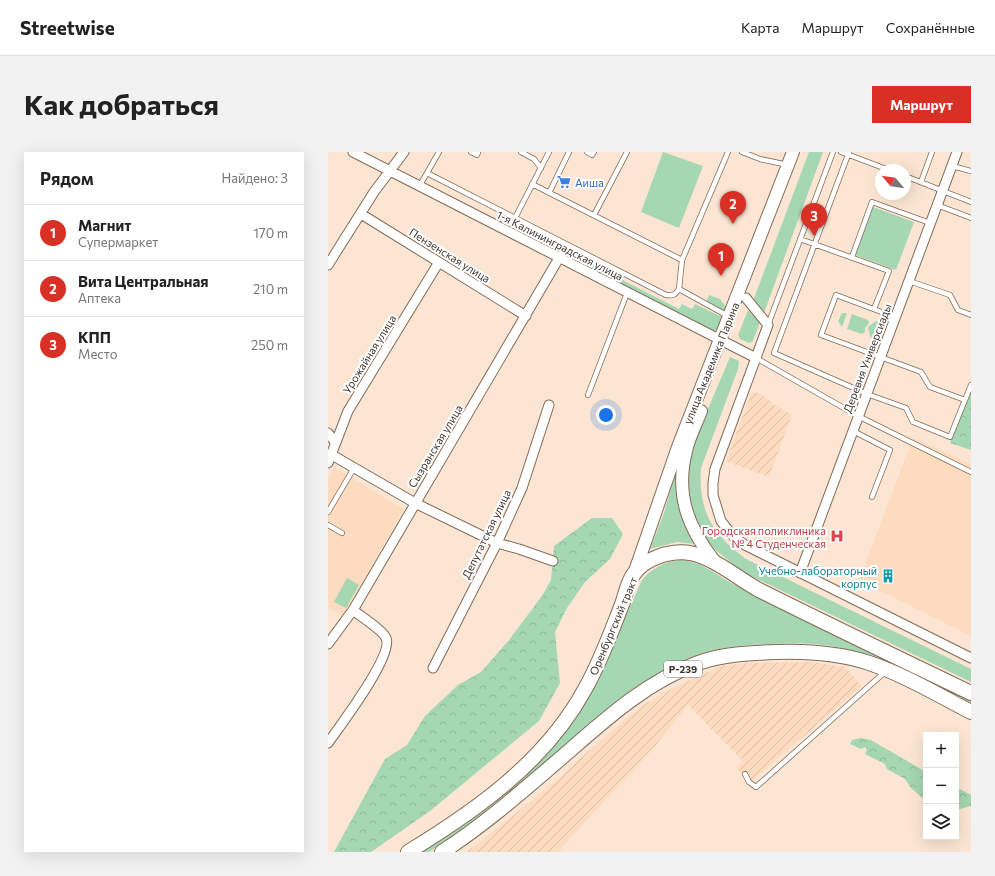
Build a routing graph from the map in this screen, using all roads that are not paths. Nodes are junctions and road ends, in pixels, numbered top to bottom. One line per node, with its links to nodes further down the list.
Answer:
1 (353, 152): 25 (street, 1-я Калининградская улица)
2 (404, 152): 25 (street)
3 (439, 152): 27 (lane)
4 (471, 152): 5 (lane)
5 (478, 152)
6 (521, 152): 24 (lane)
7 (549, 152): 24 (lane)
8 (569, 152): 33 (lane)
9 (587, 152): 10 (lane)
10 (594, 152)
11 (627, 152): 37 (lane)
12 (728, 152): 46 (lane)
13 (742, 152): 22 (lane)
14 (793, 152): 22 (main road, улица Академика Парина)
15 (801, 152): 52 (main road, улица Академика Парина)
16 (833, 152): 41 (lane)
17 (842, 152): 20 (lane)
18 (932, 152): 29 (lane)
19 (957, 152): 23 (street, Деревня Универсиады)
20 (849, 153): 21 (lane); 43 (lane)
21 (875, 164)
22 (788, 165): 56 (main road, улица Академика Парина)
23 (952, 166): 26 (lane); 32 (street, Деревня Универсиады)
24 (541, 168): 30 (lane)
25 (390, 170): 31 (street, 1-я Калининградская улица); 36 (street)
26 (971, 171)
27 (427, 173): 31 (lane); 38 (lane)
28 (911, 178): 29 (lane)
29 (921, 182): 32 (lane)
30 (532, 184): 33 (lane); 38 (lane)
31 (420, 186): 45 (street, 1-я Калининградская улица)
32 (943, 190): 34 (lane); 35 (street, Деревня Универсиады)
33 (549, 193): 37 (lane)
34 (971, 202)
35 (938, 205): 39 (lane); 40 (street, Деревня Универсиады)
36 (361, 214): 47 (street, Пензенская улица); 48 (street)
37 (594, 215): 46 (lane)
38 (514, 218): 42 (lane)
39 (971, 218)
40 (931, 223): 44 (lane); 49 (street, Деревня Универсиады)
41 (800, 239): 43 (lane); 58 (lane)
42 (565, 244): 45 (lane); 50 (lane)
43 (815, 244): 44 (lane); 63 (lane)
44 (852, 257): 53 (lane)
45 (559, 258): 51 (street, 1-я Калининградская улица); 55 (street, Сызранская улица)
46 (682, 260): 50 (lane)
47 (439, 262): 55 (street, Пензенская улица); 70 (street, Урожайная улица)
48 (328, 265)
49 (909, 281): 54 (lane); 57 (street, Деревня Универсиады)
50 (679, 290): 56 (lane)
51 (627, 293): 59 (street, 1-я Калининградская улица); 64 (lane)
52 (746, 298): 58 (street); 59 (main road, улица Академика Парина)
53 (874, 309): 57 (lane); 61 (lane)
54 (971, 315)
55 (526, 316): 75 (street, Сызранская улица)
56 (729, 317): 59 (main road, улица Академика Парина)
57 (895, 317): 61 (street, Деревня Универсиады)
58 (768, 325): 60 (street)
59 (723, 342): 60 (street, 1-я Калининградская улица); 81 (main road, улица Академика Парина); 83 (main road, улица Академика Парина)
60 (756, 358): 67 (lane); 82 (street)
61 (880, 358): 63 (street, Деревня Универсиады); 65 (lane)
62 (971, 384): 65 (lane)
63 (867, 394): 65 (lane); 67 (street, Деревня Универсиады)
64 (588, 395)
65 (965, 400)
66 (549, 405): 79 (street, Депутатская улица)
67 (858, 416): 68 (street, Деревня Универсиады); 73 (lane)
68 (853, 431): 74 (lane); 82 (street, Деревня Универсиады)
69 (328, 433): 70 (street)
70 (335, 442): 71 (street, Урожайная улица)
71 (330, 459): 72 (street)
72 (354, 468): 75 (street); 76 (lane)
73 (971, 472)
74 (872, 497)
75 (415, 503): 79 (street); 84 (street, Сызранская улица)
76 (328, 512)
77 (328, 525): 78 (lane)
78 (342, 533)
79 (497, 543): 80 (street); 87 (street, Депутатская улица)
80 (553, 561)
81 (716, 564): 83 (main road, Оренбургский тракт); 89 (main road, Оренбургский тракт)
82 (800, 572): 86 (street)
83 (633, 575): 93 (main road, Оренбургский тракт)
84 (353, 610): 85 (street, Сызранская улица); 91 (street)
85 (328, 643)
86 (971, 658)
87 (433, 668)
88 (888, 670): 90 (main road, Р-239); 92 (lane); 94 (main road, Р-239)
89 (971, 694)
90 (971, 712)
91 (328, 743)
92 (745, 774)
93 (408, 852)
94 (442, 852)

